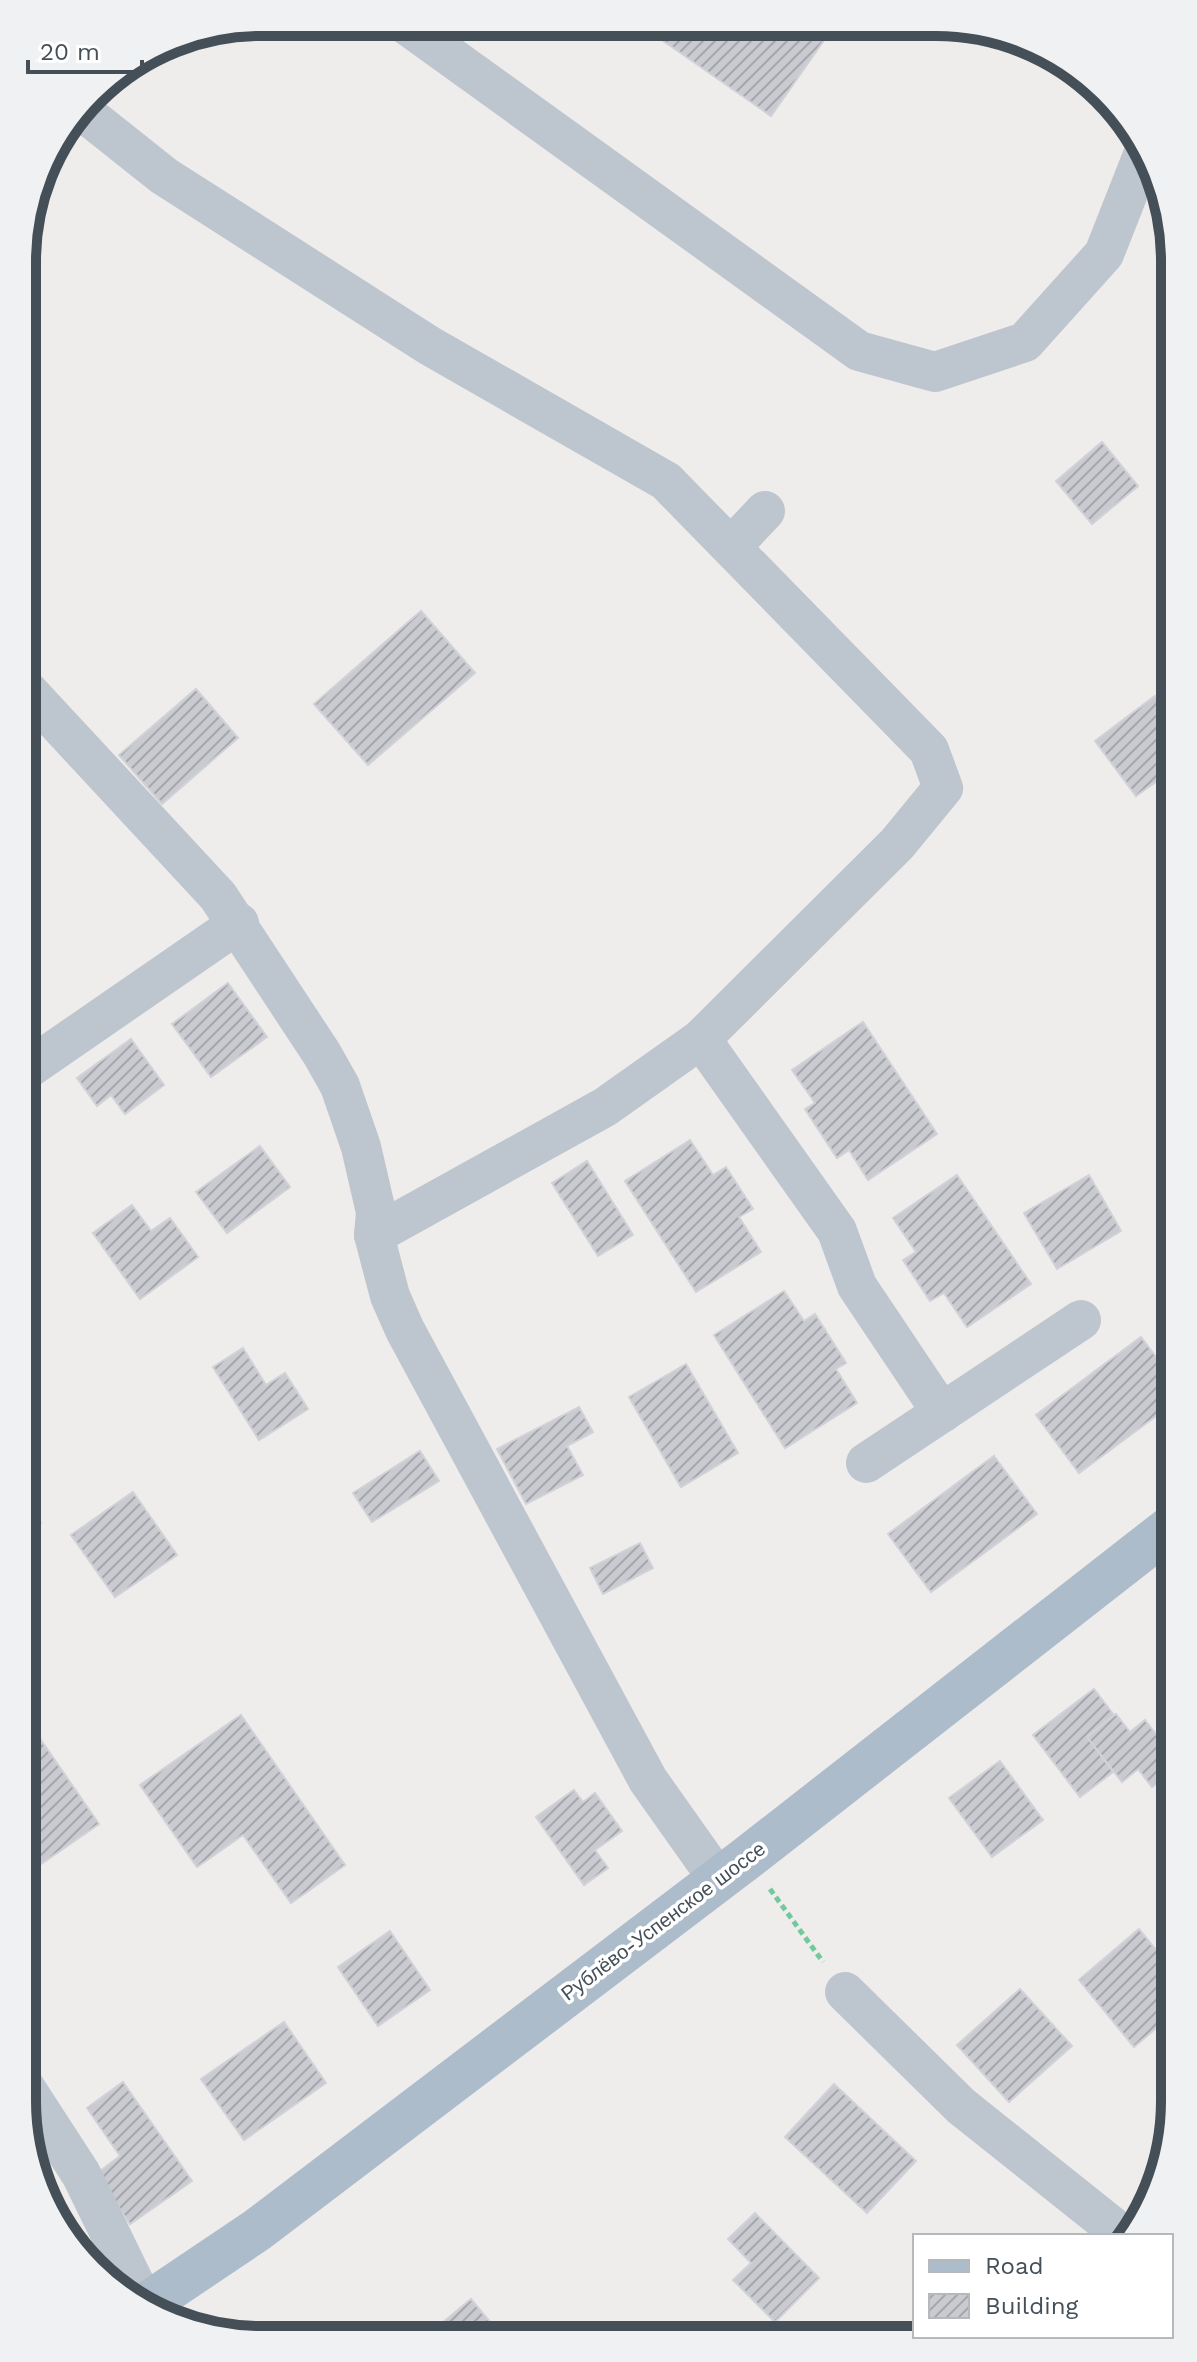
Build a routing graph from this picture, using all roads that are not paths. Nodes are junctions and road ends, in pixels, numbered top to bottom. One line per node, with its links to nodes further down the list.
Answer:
1 (422, 36): 3 (street)
2 (89, 116): 5 (street)
3 (1139, 164)
4 (765, 511): 5 (street)
5 (731, 547): 8 (street)
6 (36, 700): 7 (street)
7 (239, 923): 9 (street); 10 (street)
8 (701, 1039): 10 (street); 12 (street)
9 (36, 1063)
10 (374, 1235): 15 (street)
11 (1081, 1320): 12 (street)
12 (942, 1413): 13 (street)
13 (866, 1463)
14 (1161, 1535): 15 (main road, Рублёво-Успенское шоссе)
15 (733, 1868): 20 (main road, Рублёво-Успенское шоссе)
16 (845, 1992): 18 (street)
17 (36, 2105): 19 (street)
18 (1119, 2232)
19 (135, 2287)
20 (154, 2299)

